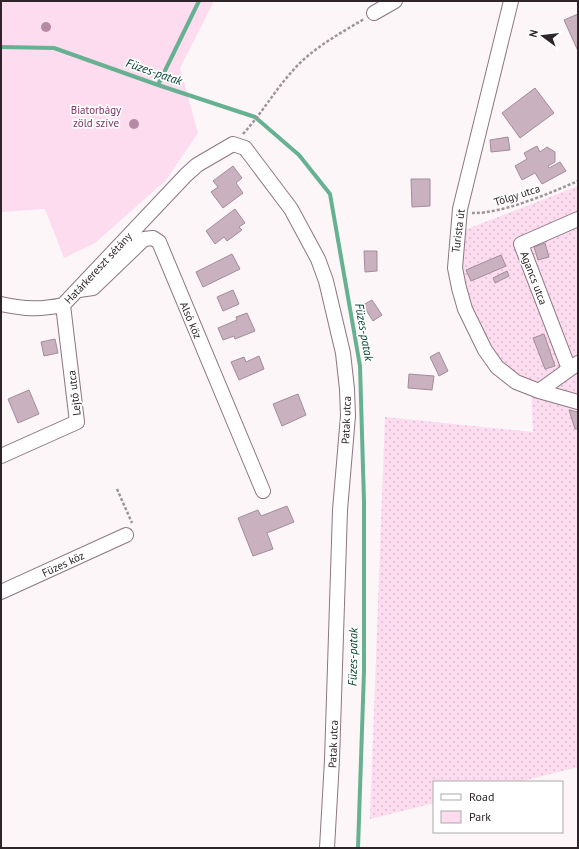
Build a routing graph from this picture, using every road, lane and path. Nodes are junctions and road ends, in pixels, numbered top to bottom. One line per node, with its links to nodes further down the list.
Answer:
1 (395, 1): 3 (street)
2 (512, 1): 6 (street, Turista út)
3 (374, 13): 4 (path)
4 (253, 123)
5 (578, 181): 6 (path, Tölgy utca)
6 (460, 209): 13 (street, Turista út)
7 (578, 218): 12 (street, Agancs utca)
8 (144, 219): 9 (street, Határkereszt sétány); 20 (street, Patak utca)
9 (79, 290): 11 (street, Határkereszt sétány); 17 (street, Alsó köz)
10 (1, 304): 11 (street, Határkereszt sétány)
11 (64, 305): 15 (street, Lejtő utca)
12 (573, 366): 13 (street)
13 (539, 391): 14 (street, Turista út)
14 (578, 402)
15 (1, 456)
16 (117, 489): 18 (path)
17 (263, 491)
18 (126, 535): 19 (street, Füzes köz)
19 (1, 592)
20 (327, 848)

